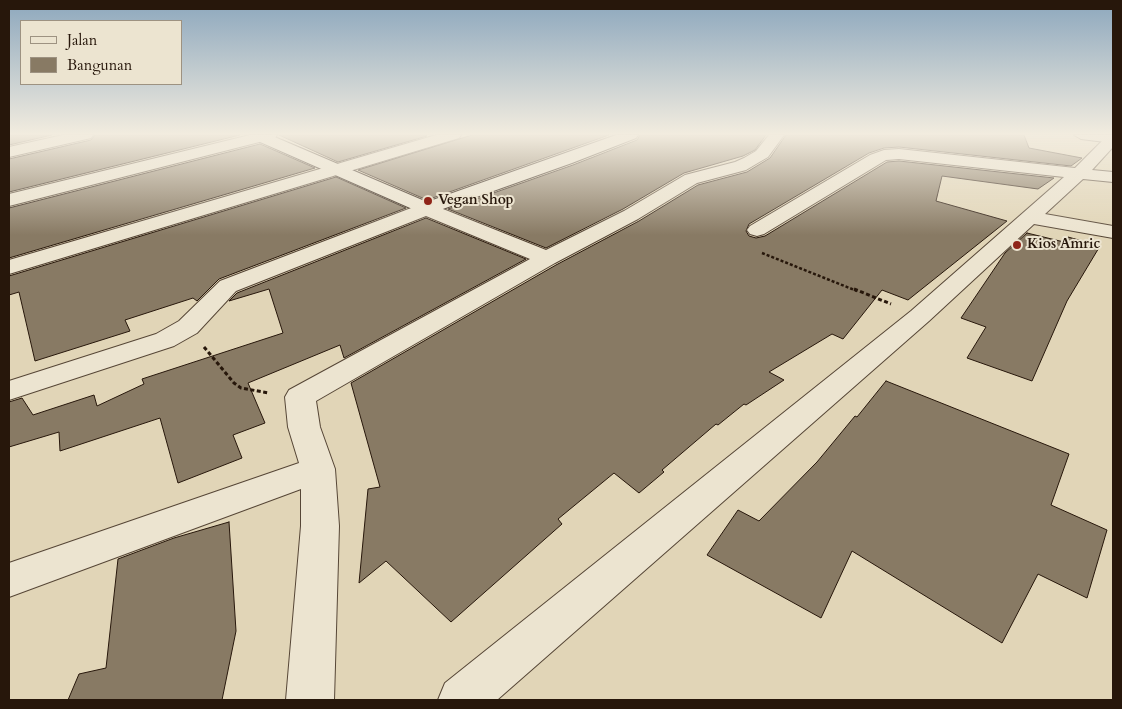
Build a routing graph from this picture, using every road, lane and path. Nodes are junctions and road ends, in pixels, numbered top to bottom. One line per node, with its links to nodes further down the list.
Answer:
1 (136, 168): 11 (street)
2 (341, 168): 8 (street)
3 (543, 168): 12 (street)
4 (730, 168): 16 (street)
5 (859, 168): 14 (street)
6 (1032, 168): 9 (street)
7 (1084, 168): 9 (street)
8 (338, 169): 12 (street); 17 (street)
9 (1079, 173): 10 (street); 13 (street)
10 (1113, 177)
11 (9, 200)
12 (426, 209): 16 (street); 19 (street)
13 (1029, 217): 15 (street); 18 (street)
14 (757, 230): 18 (path)
15 (1113, 232)
16 (547, 258): 21 (street)
17 (9, 267)
18 (920, 316): 25 (street)
19 (188, 327): 20 (street); 21 (path)
20 (9, 390)
21 (300, 397): 22 (street)
22 (318, 469): 23 (street); 24 (street)
23 (9, 580)
24 (310, 700)
25 (462, 700)

